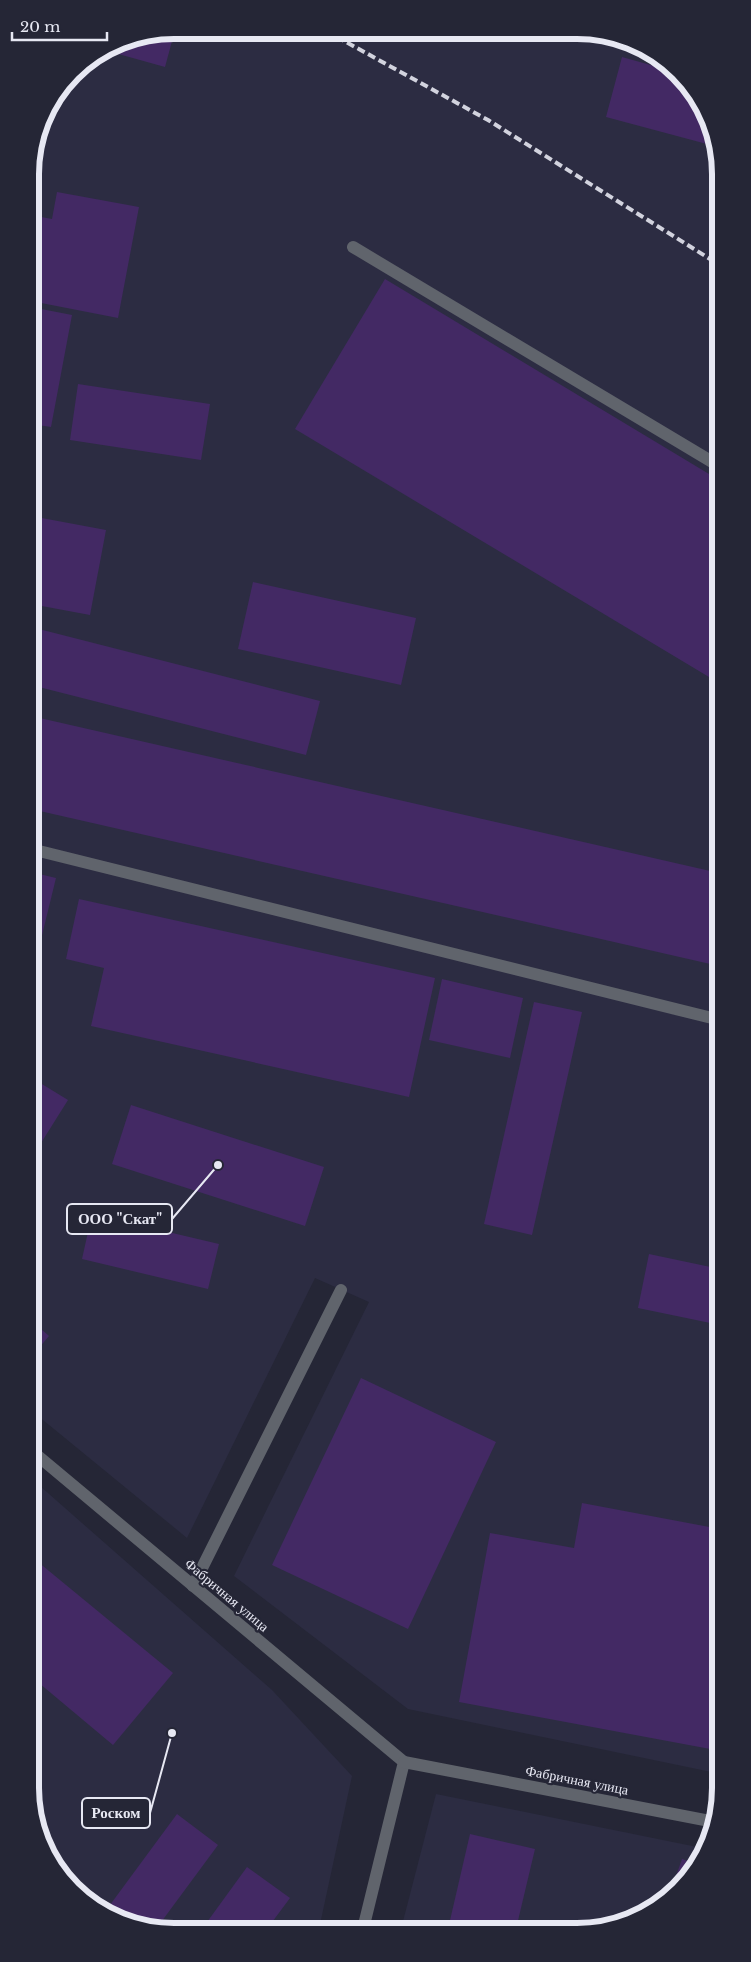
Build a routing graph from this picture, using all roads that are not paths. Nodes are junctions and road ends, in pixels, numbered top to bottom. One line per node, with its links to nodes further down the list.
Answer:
1 (353, 247): 2 (street)
2 (712, 462)
3 (39, 851): 4 (street)
4 (712, 1018)
5 (341, 1290): 7 (street)
6 (39, 1457): 7 (street, Фабричная улица)
7 (192, 1586): 8 (street, Фабричная улица)
8 (404, 1762): 9 (street, Фабричная улица); 10 (street)
9 (708, 1821)
10 (364, 1923)

